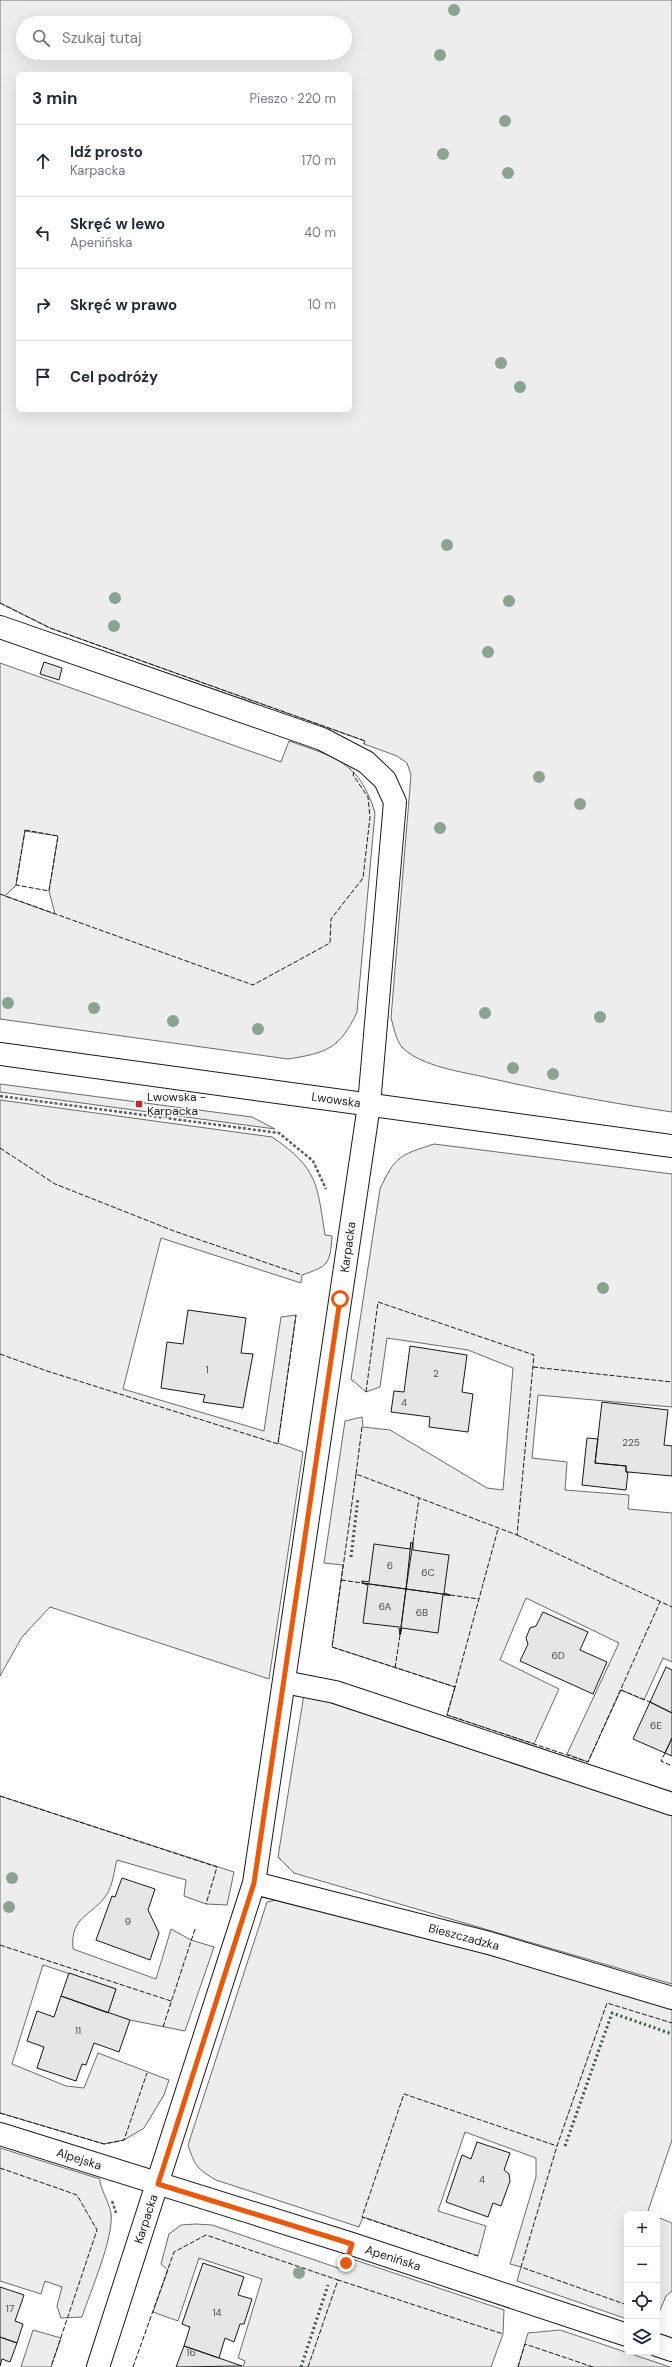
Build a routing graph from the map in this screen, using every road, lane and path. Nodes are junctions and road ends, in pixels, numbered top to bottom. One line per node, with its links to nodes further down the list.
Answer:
1 (0, 627): 4 (street, Karpacka)
2 (0, 1054): 4 (street, Lwowska)
3 (0, 1096): 6 (path)
4 (369, 1105): 5 (street, Lwowska); 7 (street, Karpacka)
5 (672, 1146)
6 (327, 1193)
7 (284, 1682): 8 (street); 9 (street, Karpacka)
8 (672, 1804)
9 (254, 1883): 10 (street, Bieszczadzka); 12 (street, Karpacka)
10 (672, 1998)
11 (0, 2134): 12 (street, Alpejska)
12 (158, 2184): 13 (street, Apenińska); 16 (street, Karpacka)
13 (624, 2334)
14 (660, 2346): 15 (street)
15 (672, 2350)
16 (98, 2367)

